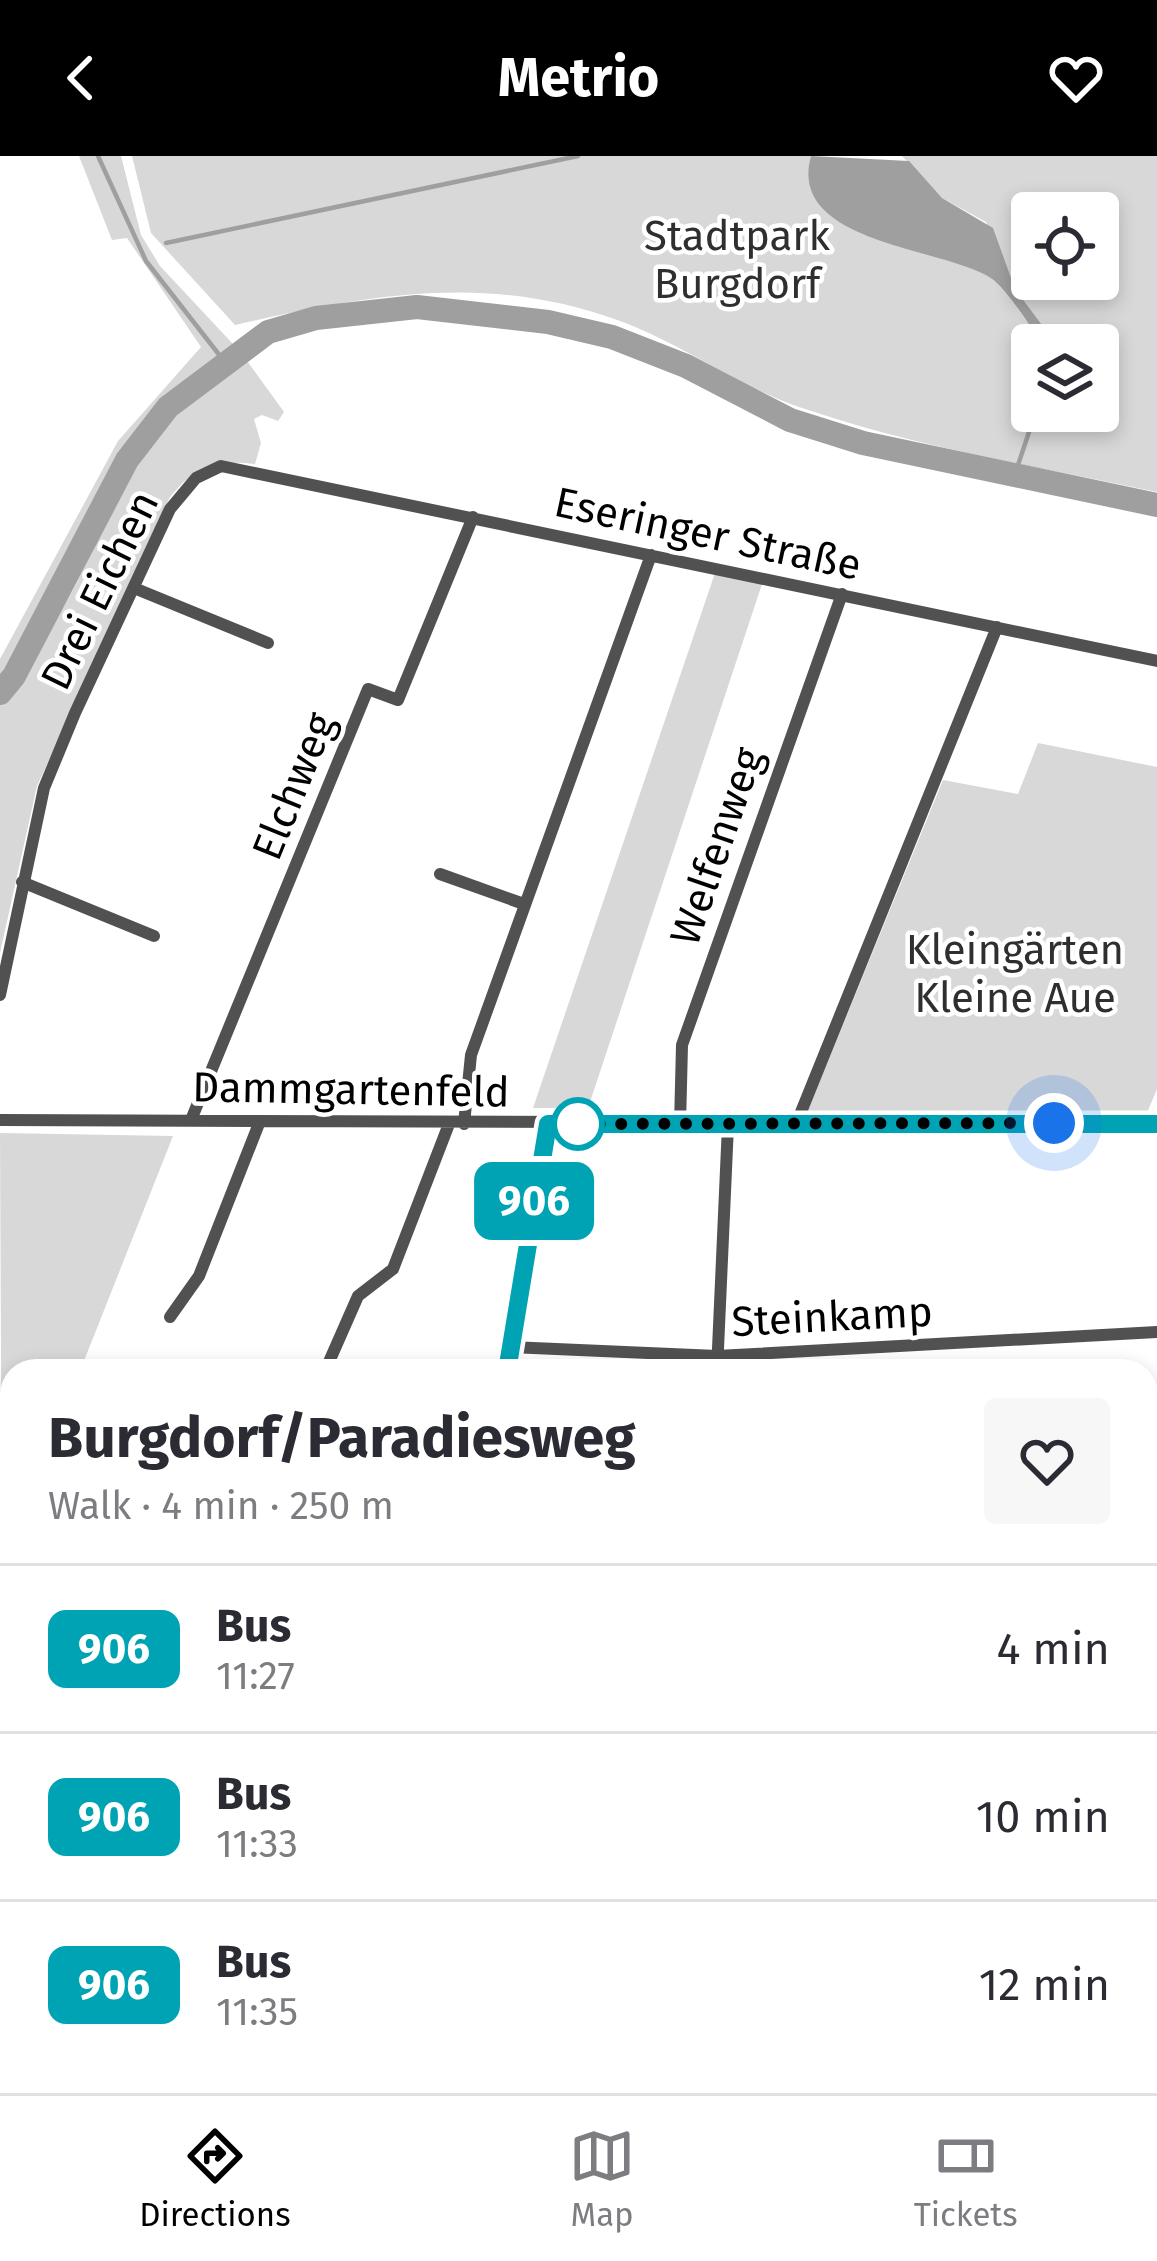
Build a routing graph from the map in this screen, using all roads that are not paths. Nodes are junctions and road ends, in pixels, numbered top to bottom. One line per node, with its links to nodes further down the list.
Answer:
1 (246, 468): 2 (street, Eseringer Straße); 4 (street, Drei Eichen)
2 (473, 517): 3 (street, Eseringer Straße); 15 (street, Elchweg)
3 (651, 555): 5 (street, Eseringer Straße); 11 (street)
4 (134, 588): 7 (street); 10 (street, Drei Eichen)
5 (842, 594): 6 (street, Eseringer Straße); 20 (street, Welfenweg)
6 (998, 627): 8 (street, Eseringer Straße); 17 (street)
7 (268, 644)
8 (1157, 661)
9 (440, 874): 11 (street)
10 (22, 882): 12 (street); 13 (street, Drei Eichen)
11 (524, 904): 18 (street)
12 (154, 936)
13 (0, 995)
14 (0, 1120): 15 (street, Dammgartenfeld)
15 (191, 1120): 16 (street, Dammgartenfeld)
16 (260, 1121): 18 (street, Dammgartenfeld); 23 (street)
17 (797, 1122): 21 (street, Dammgartenfeld); 22 (street, Dammgartenfeld)
18 (456, 1124): 19 (street, Dammgartenfeld); 26 (street)
19 (548, 1124): 20 (street, Dammgartenfeld); 25 (street)
20 (680, 1124): 22 (street, Dammgartenfeld)
21 (1157, 1124)
22 (728, 1125): 29 (street)
23 (170, 1317)
24 (1157, 1332): 30 (street, Steinkamp)
25 (510, 1347): 27 (street); 28 (street, Steinkamp)
26 (330, 1359)
27 (508, 1359)
28 (656, 1359)
29 (717, 1359)
30 (786, 1359)

